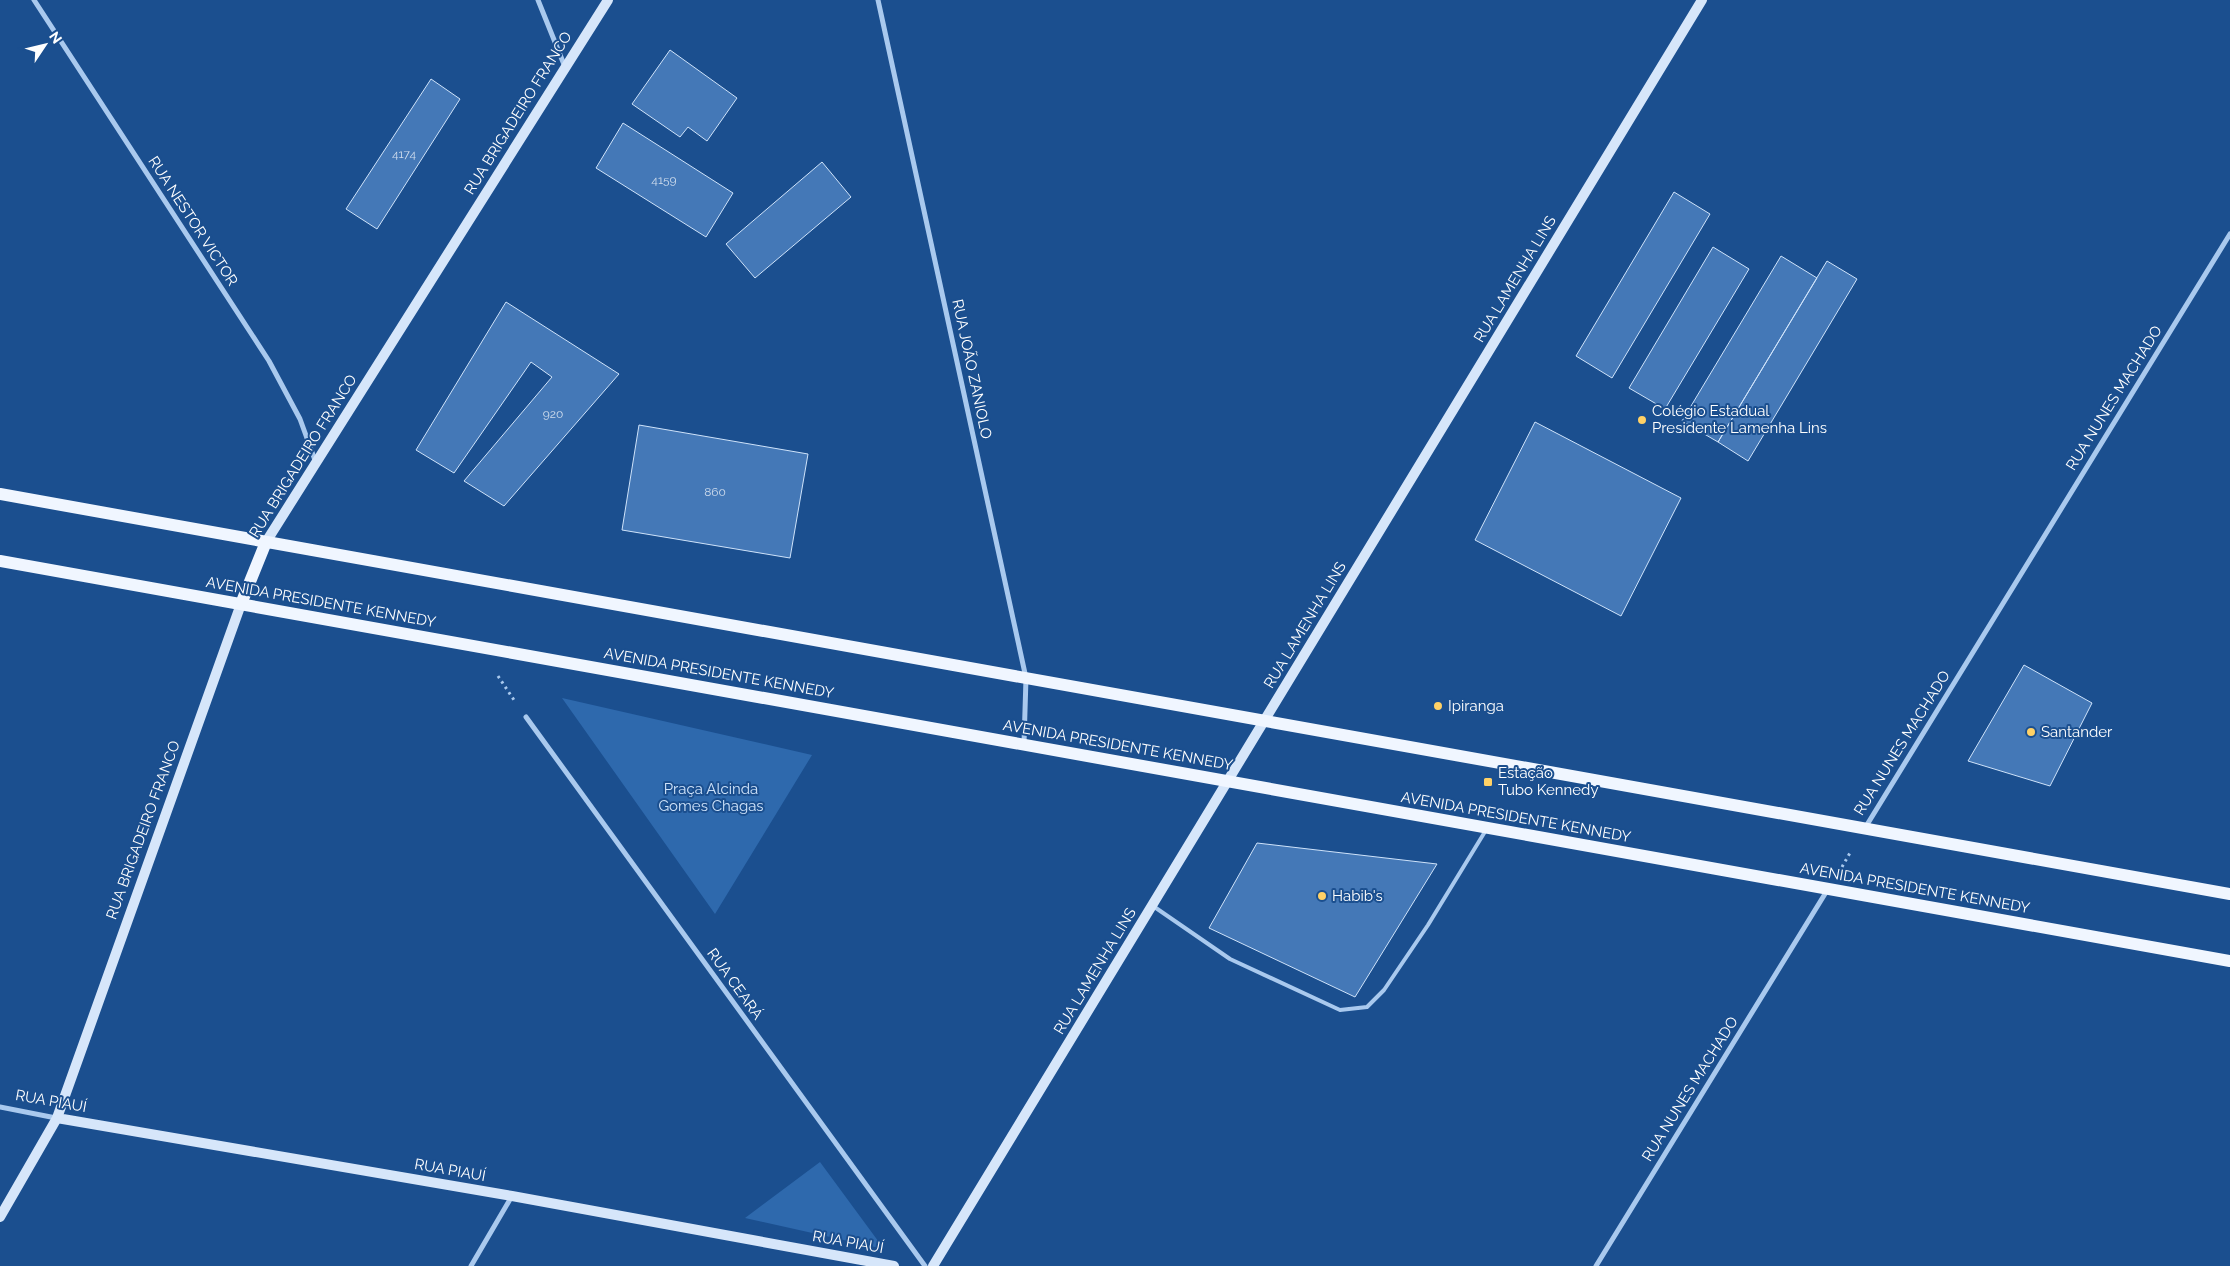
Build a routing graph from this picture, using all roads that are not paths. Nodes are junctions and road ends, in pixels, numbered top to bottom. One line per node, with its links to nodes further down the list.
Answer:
1 (34, 0): 8 (street, RUA NESTOR VICTOR)
2 (538, 0): 6 (street)
3 (608, 0): 6 (main road, RUA BRIGADEIRO FRANCO)
4 (878, 0): 13 (street, RUA JOÃO ZANIOLO)
5 (1702, 0): 15 (main road, RUA LAMENHA LINS)
6 (565, 68): 8 (main road, RUA BRIGADEIRO FRANCO)
7 (2230, 234): 19 (street, RUA NUNES MACHADO)
8 (316, 464): 10 (main road, RUA BRIGADEIRO FRANCO)
9 (0, 494): 10 (main road)
10 (266, 542): 12 (main road, RUA BRIGADEIRO FRANCO); 13 (main road)
11 (0, 561): 12 (main road, AVENIDA PRESIDENTE KENNEDY)
12 (241, 604): 16 (main road, AVENIDA PRESIDENTE KENNEDY); 25 (main road, RUA BRIGADEIRO FRANCO)
13 (1026, 678): 15 (main road); 16 (street, RUA JOÃO ZANIOLO)
14 (526, 717): 30 (street, RUA CEARÁ)
15 (1265, 721): 17 (main road, RUA LAMENHA LINS); 19 (main road)
16 (1024, 744): 17 (main road, AVENIDA PRESIDENTE KENNEDY)
17 (1228, 781): 18 (main road, AVENIDA PRESIDENTE KENNEDY); 22 (main road, RUA LAMENHA LINS)
18 (1487, 828): 20 (main road, AVENIDA PRESIDENTE KENNEDY); 22 (lane)
19 (1865, 828): 21 (main road)
20 (1828, 889): 23 (main road, AVENIDA PRESIDENTE KENNEDY); 32 (street, RUA NUNES MACHADO)
21 (2230, 894)
22 (1153, 905): 31 (main road, RUA LAMENHA LINS)
23 (2230, 961)
24 (0, 1107): 25 (street, RUA PIAUÍ)
25 (57, 1118): 26 (main road, RUA PIAUÍ); 27 (main road, RUA BRIGADEIRO FRANCO)
26 (512, 1196): 28 (street); 29 (main road, RUA PIAUÍ)
27 (0, 1217)
28 (471, 1266)
29 (894, 1266)
30 (925, 1266)
31 (933, 1266)
32 (1596, 1266)

